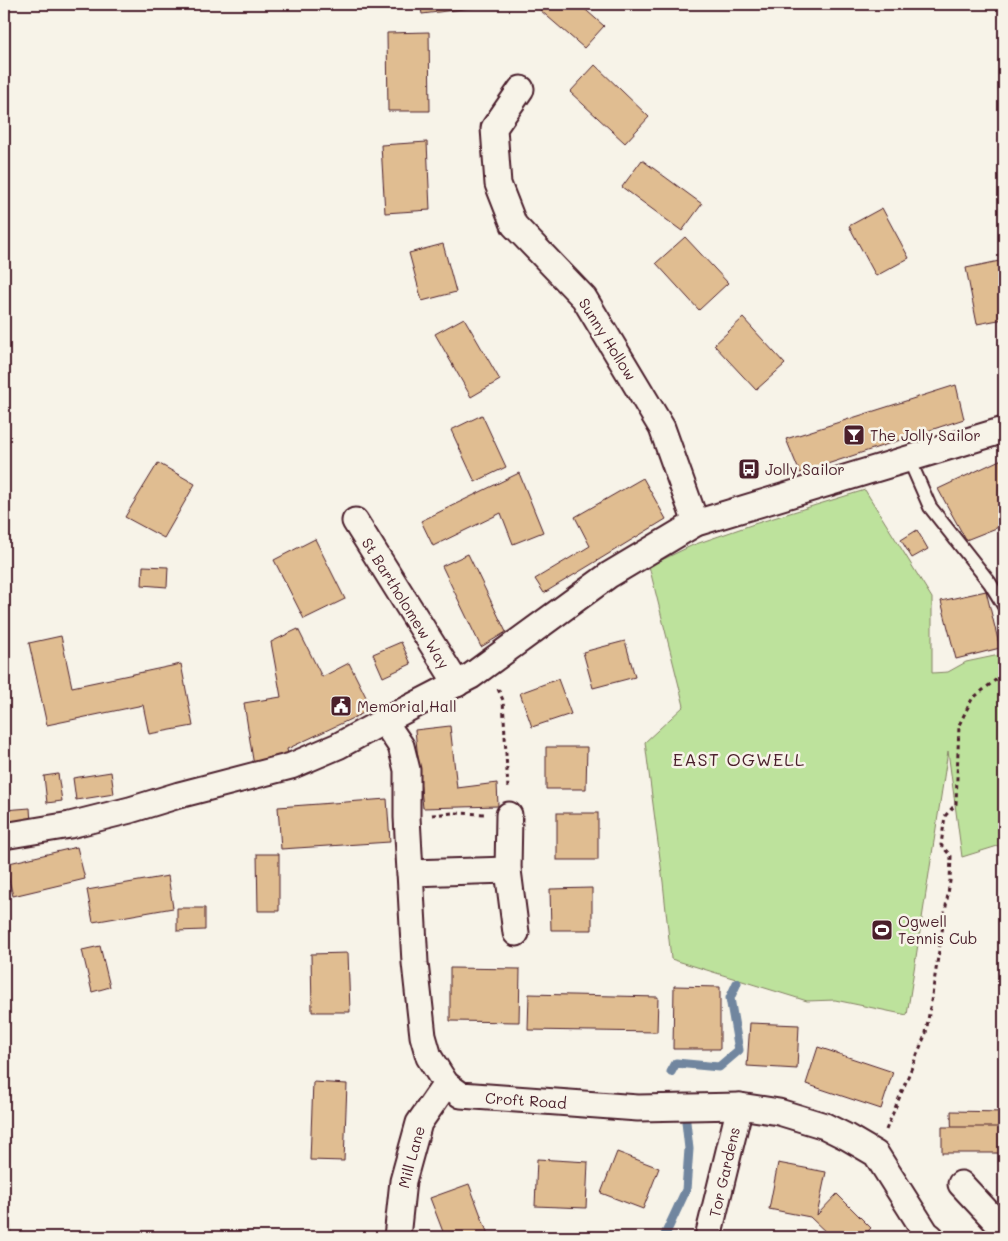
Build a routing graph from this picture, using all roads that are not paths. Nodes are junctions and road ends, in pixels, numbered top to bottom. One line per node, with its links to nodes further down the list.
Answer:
1 (521, 89): 5 (street, Sunny Hollow)
2 (1004, 430): 3 (street)
3 (909, 459): 5 (street); 6 (lane)
4 (355, 521): 7 (street, St Bartholomew Way)
5 (696, 523): 7 (street)
6 (1004, 606)
7 (457, 684): 8 (street)
8 (384, 720): 10 (street); 12 (street, Croft Road)
9 (509, 815): 11 (street)
10 (4, 836)
11 (508, 870): 12 (street); 13 (street)
12 (410, 873): 14 (street, Croft Road)
13 (516, 933)
14 (446, 1084): 15 (street, Croft Road); 18 (street, Mill Lane)
15 (740, 1106): 19 (street, Tor Gardens); 20 (street, Croft Road)
16 (961, 1184): 17 (street)
17 (1004, 1230)
18 (397, 1237)
19 (708, 1237)
20 (930, 1237)

